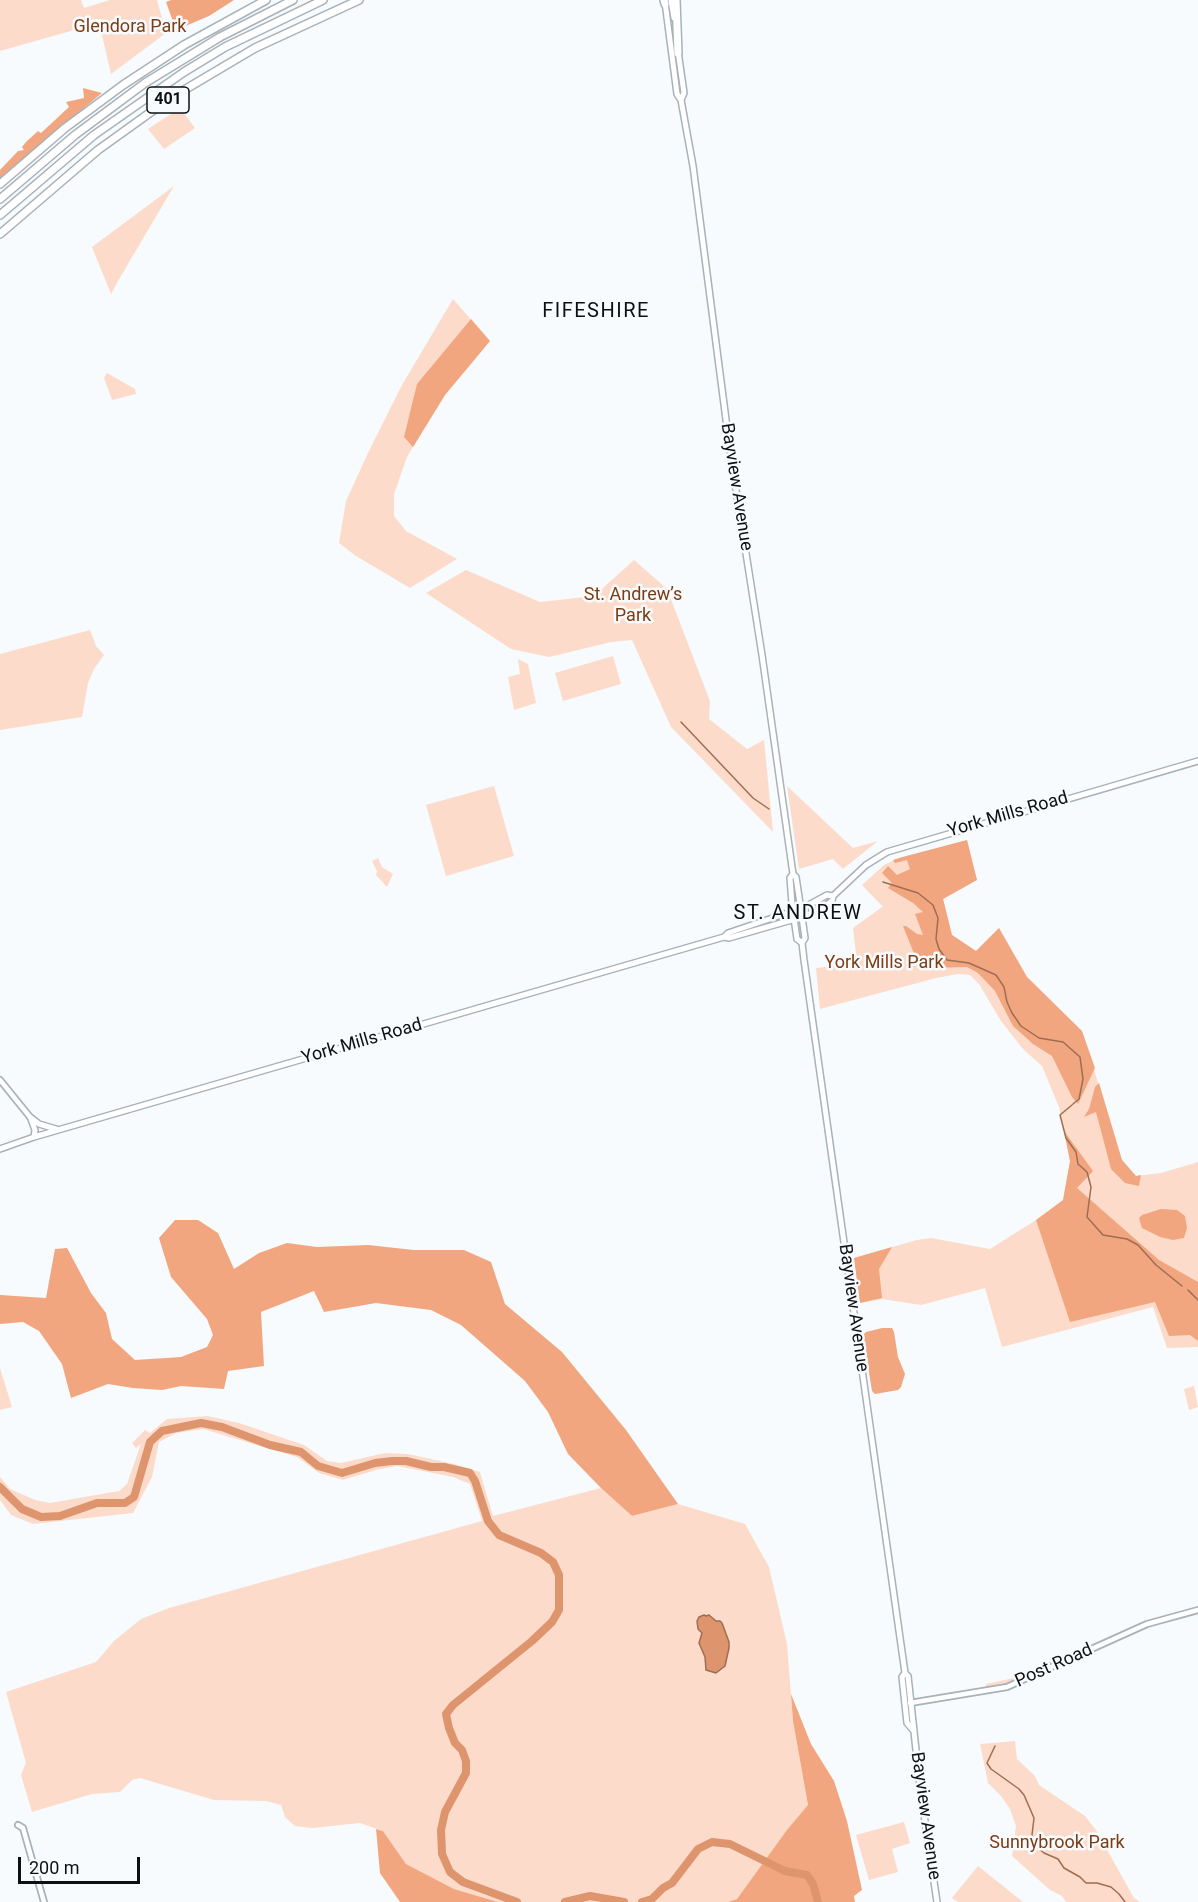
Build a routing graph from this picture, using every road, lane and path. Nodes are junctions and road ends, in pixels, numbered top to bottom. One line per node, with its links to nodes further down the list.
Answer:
1 (266, 0): 8 (highway, 401)
2 (293, 0): 9 (highway, 401)
3 (323, 0): 10 (highway, 401)
4 (359, 0): 11 (highway, 401)
5 (668, 1): 6 (highway); 7 (main road, Bayview Avenue)
6 (678, 53): 7 (main road, Bayview Avenue)
7 (681, 100): 13 (main road, Bayview Avenue)
8 (0, 184)
9 (0, 199)
10 (0, 215)
11 (0, 234)
12 (1198, 761): 14 (main road, York Mills Road)
13 (793, 874): 15 (main road, Bayview Avenue); 16 (main road, Bayview Avenue)
14 (833, 896): 15 (main road, York Mills Road); 17 (main road, York Mills Road)
15 (801, 908): 16 (main road, York Mills Road); 17 (main road, Bayview Avenue)
16 (793, 911): 18 (main road, Bayview Avenue); 19 (main road, York Mills Road)
17 (802, 917): 18 (main road, York Mills Road); 20 (main road, Bayview Avenue)
18 (794, 920): 19 (main road, York Mills Road); 20 (main road, Bayview Avenue)
19 (724, 937): 23 (main road, York Mills Road)
20 (802, 943): 27 (main road, Bayview Avenue)
21 (0, 1080): 22 (street)
22 (30, 1117): 23 (main road); 24 (main road)
23 (58, 1130): 24 (main road, York Mills Road)
24 (35, 1137): 25 (main road, York Mills Road)
25 (0, 1149)
26 (1198, 1610): 27 (street, Post Road)
27 (908, 1704): 30 (main road, Bayview Avenue)
28 (18, 1825): 29 (street)
29 (44, 1902)
30 (937, 1902)

